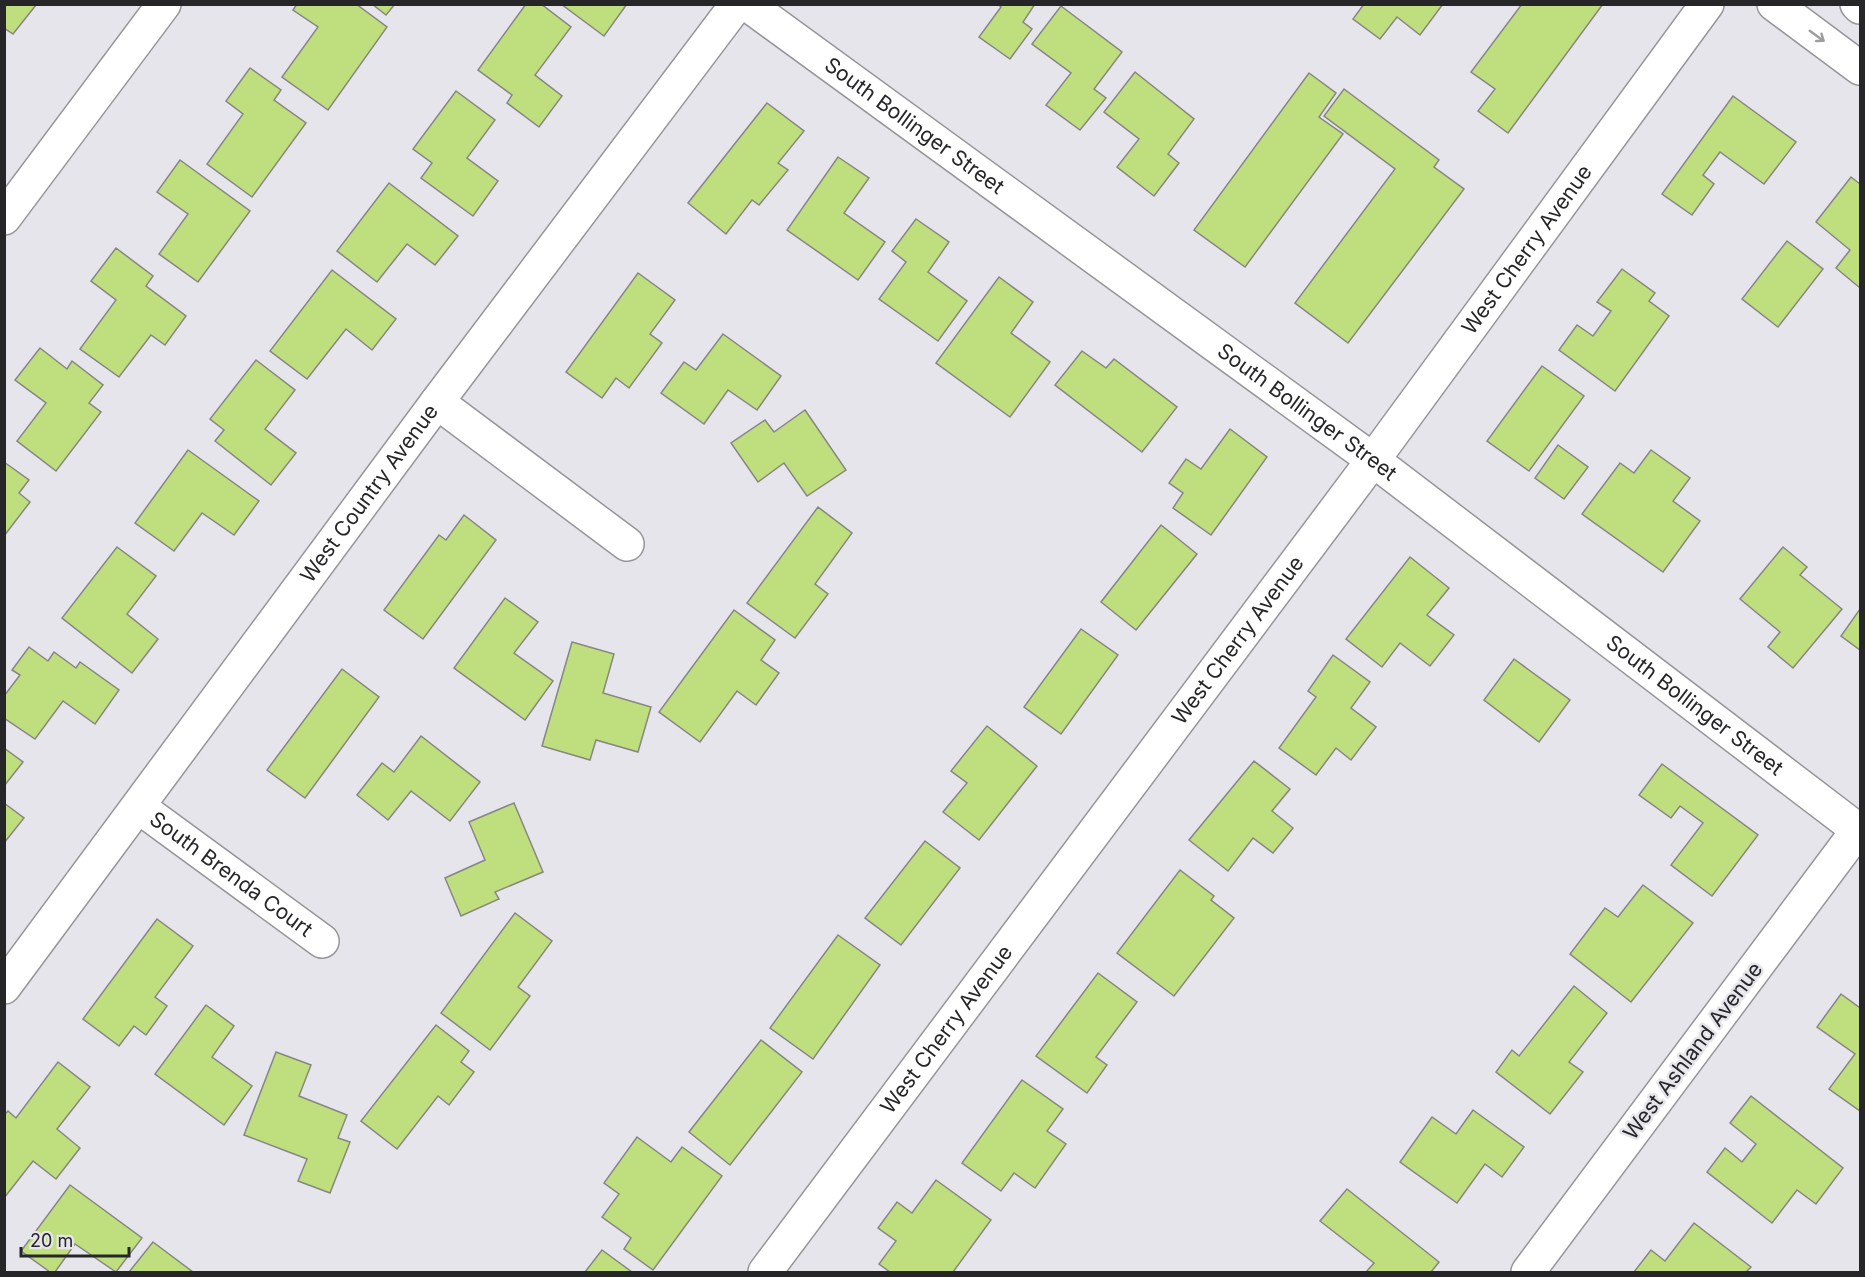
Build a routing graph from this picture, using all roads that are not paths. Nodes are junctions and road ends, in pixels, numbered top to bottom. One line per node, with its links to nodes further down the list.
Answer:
1 (164, 4): 9 (street)
2 (737, 4): 10 (street, West Country Avenue)
3 (747, 4): 11 (street, South Bollinger Street)
4 (1707, 4): 11 (street, West Cherry Avenue)
5 (1774, 4): 8 (street, one-way to 8)
6 (1857, 4): 7 (street)
7 (1860, 7)
8 (1860, 68)
9 (4, 218)
10 (437, 402): 12 (street); 13 (street, West Country Avenue)
11 (1373, 460): 14 (street, South Bollinger Street); 17 (street, West Cherry Avenue)
12 (627, 544)
13 (139, 807): 15 (street, South Brenda Court); 16 (street, West Country Avenue)
14 (1858, 830): 18 (street, West Ashland Avenue)
15 (322, 941)
16 (4, 987)
17 (765, 1272)
18 (1528, 1272)

